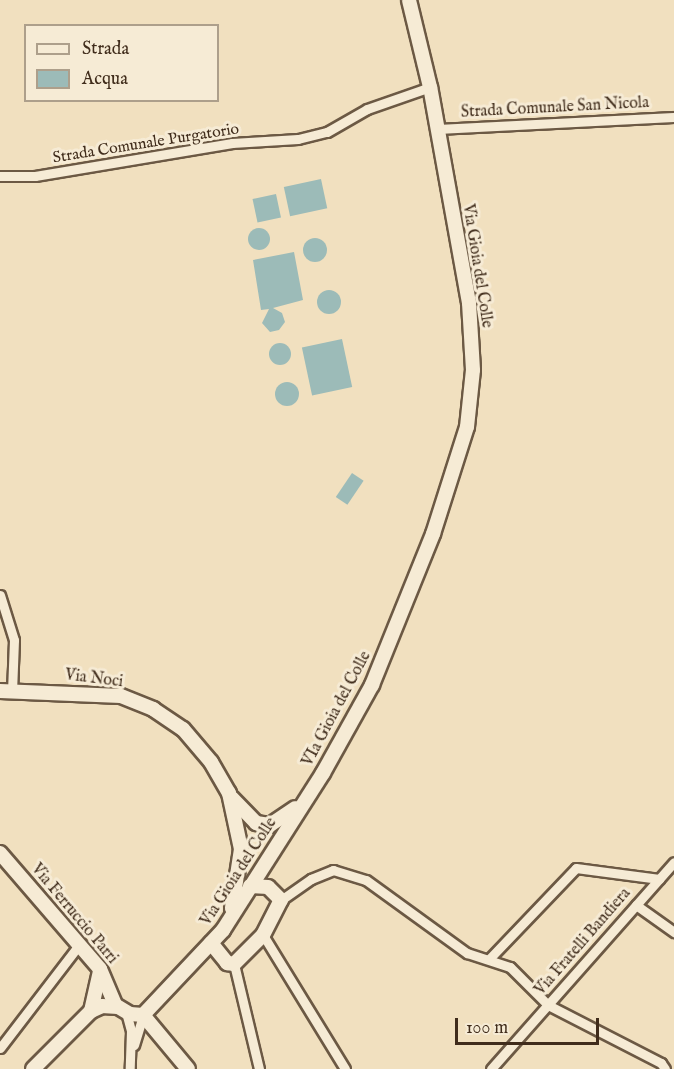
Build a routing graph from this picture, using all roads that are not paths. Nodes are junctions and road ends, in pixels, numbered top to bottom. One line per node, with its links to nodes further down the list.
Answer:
1 (409, 0): 2 (main road, Via Gioia del Colle)
2 (430, 87): 4 (main road, Via Gioia del Colle); 5 (street, Strada Comunale Purgatorio)
3 (674, 117): 4 (street, Strada Comunale San Nicola)
4 (437, 129): 7 (main road, Via Gioia del Colle)
5 (0, 176)
6 (0, 595): 8 (street)
7 (392, 636): 10 (main road, VIa Gioia del Colle)
8 (6, 691): 9 (main road, Via Noci)
9 (229, 793): 10 (main road); 17 (main road, Via Noci)
10 (308, 797): 14 (main road, Via Gioia del Colle)
11 (0, 853): 21 (main road, Via Ferruccio Parri)
12 (674, 862): 13 (street, Via Fratelli Bandiera)
13 (659, 879): 16 (street, Via Fratelli Bandiera); 22 (street)
14 (250, 886): 15 (main road); 17 (main road, Via Gioia del Colle)
15 (281, 900): 19 (main road); 22 (street)
16 (636, 905): 18 (street); 25 (street, Via Fratelli Bandiera)
17 (229, 921): 20 (main road, Via Gioia del Colle)
18 (674, 932)
19 (263, 935): 23 (main road); 35 (street)
20 (211, 943): 23 (main road); 28 (main road, Via Gioia del Colle)
21 (80, 945): 24 (main road, Via Ferruccio Parri); 29 (street)
22 (489, 958): 25 (street)
23 (234, 964): 34 (street)
24 (100, 969): 26 (main road, Via Ferruccio Parri); 27 (main road)
25 (548, 1005): 36 (street, Via Fratelli Bandiera); 37 (street)
26 (122, 1010): 27 (main road); 28 (main road); 30 (street)
27 (91, 1011): 31 (main road)
28 (143, 1015): 30 (street); 33 (main road)
29 (0, 1048)
30 (132, 1053): 32 (street)
31 (33, 1069)
32 (130, 1069)
33 (188, 1069)
34 (259, 1069)
35 (345, 1069)
36 (491, 1069)
37 (665, 1069)

